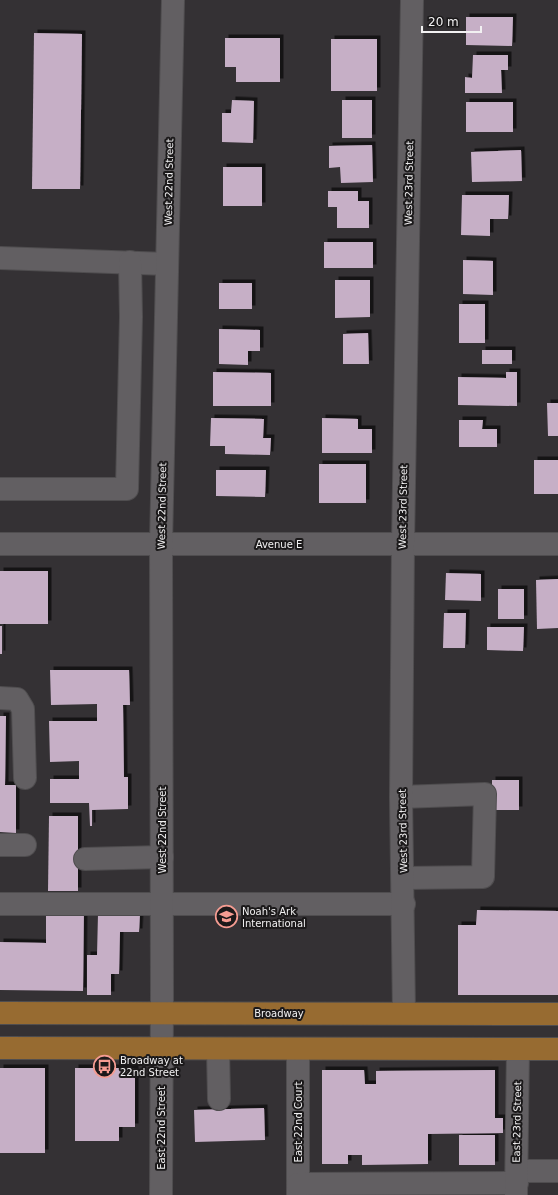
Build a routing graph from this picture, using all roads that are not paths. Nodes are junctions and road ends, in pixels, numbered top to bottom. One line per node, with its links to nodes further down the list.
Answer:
1 (173, 0): 5 (street, West 22nd Street)
2 (412, 0): 13 (street, West 23rd Street)
3 (0, 258): 4 (street)
4 (130, 262): 5 (street); 6 (street)
5 (167, 264): 7 (street, West 22nd Street)
6 (130, 375): 7 (street); 9 (street)
7 (165, 378): 8 (street, West 22nd Street)
8 (163, 433): 9 (street); 12 (street, West 22nd Street)
9 (129, 434): 10 (street)
10 (0, 489)
11 (0, 544): 12 (street, Avenue E)
12 (161, 544): 13 (street, Avenue E); 20 (street, West 22nd Street)
13 (403, 544): 14 (street, Avenue E); 17 (street, West 23rd Street)
14 (558, 544)
15 (0, 698): 16 (street)
16 (25, 778)
17 (401, 797): 22 (street, West 23rd Street); 22 (street)
18 (0, 845): 19 (street)
19 (25, 845)
20 (162, 857): 21 (street); 23 (street, West 22nd Street)
21 (85, 859)
22 (404, 878): 25 (street, West 23rd Street)
23 (162, 903): 24 (street); 25 (street); 27 (street, West 22nd Street)
24 (0, 904)
25 (404, 904): 28 (street, West 23rd Street)
26 (0, 1012): 27 (main road, Broadway)
27 (162, 1012): 28 (main road, Broadway); 31 (street, East 22nd Street)
28 (404, 1013): 29 (main road, Broadway)
29 (558, 1014)
30 (0, 1048): 31 (main road)
31 (161, 1048): 32 (main road); 40 (street, East 22nd Street)
32 (218, 1049): 33 (main road); 36 (street)
33 (298, 1049): 34 (main road); 39 (street, East 22nd Court)
34 (518, 1049): 35 (main road); 38 (street, East 23rd Street)
35 (558, 1049)
36 (218, 1099)
37 (558, 1171): 38 (street)
38 (517, 1183): 39 (street)
39 (298, 1189)
40 (161, 1195)

